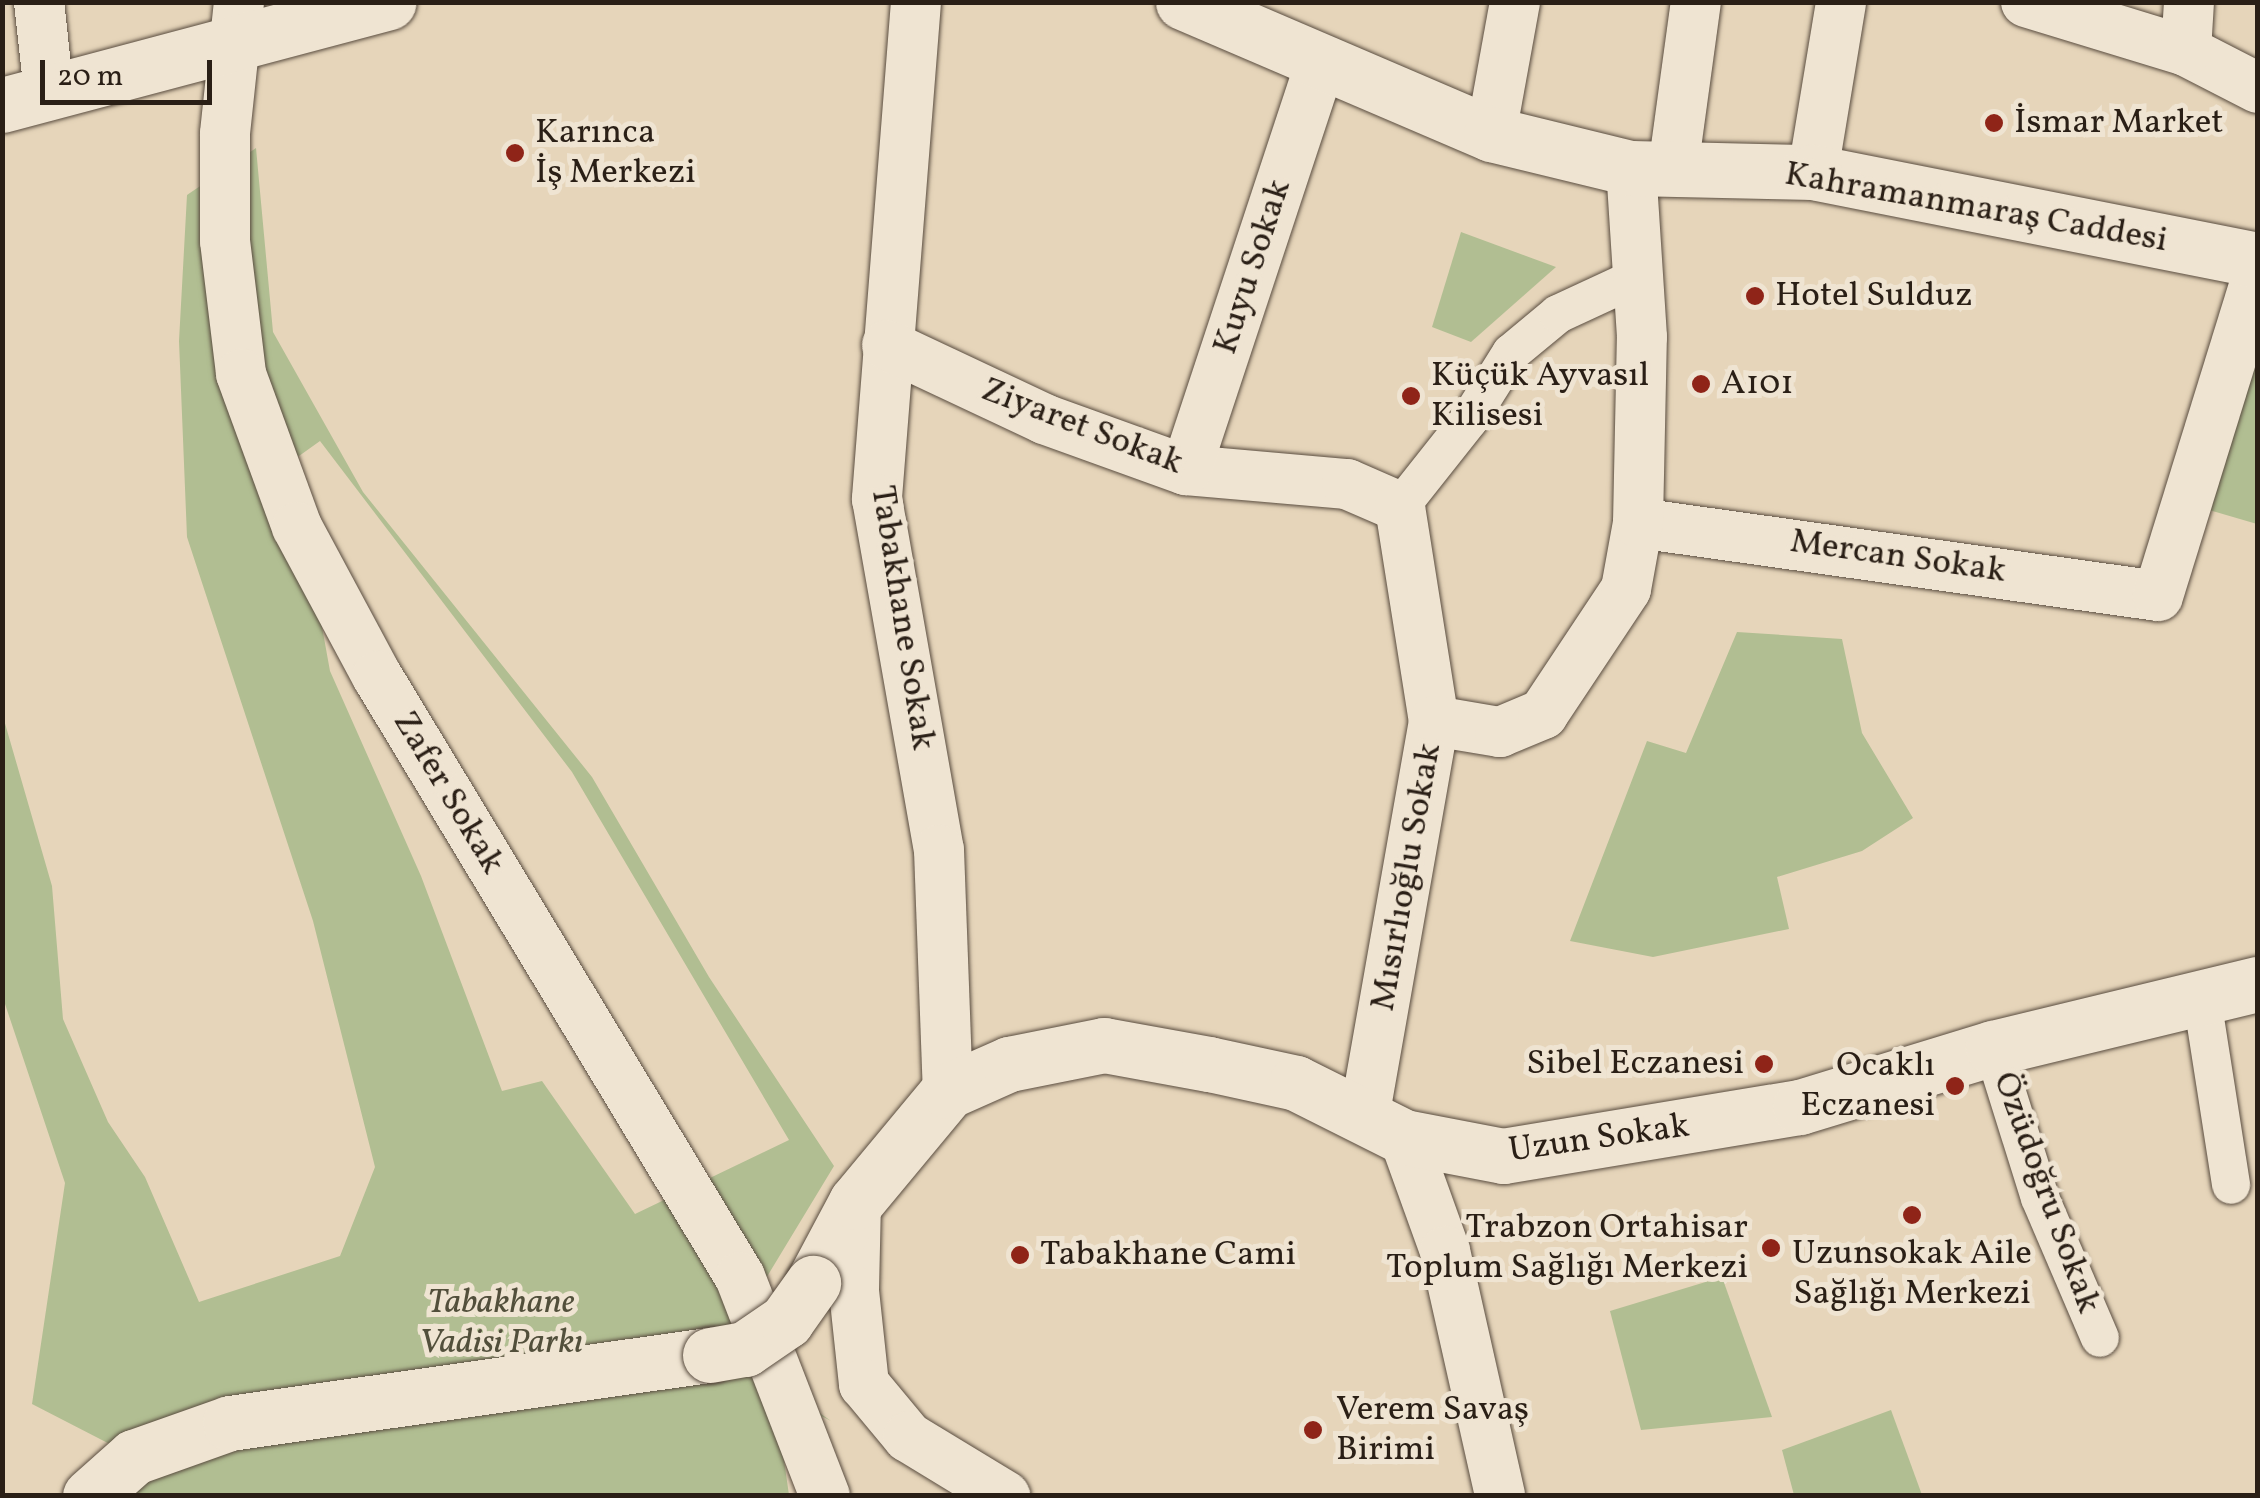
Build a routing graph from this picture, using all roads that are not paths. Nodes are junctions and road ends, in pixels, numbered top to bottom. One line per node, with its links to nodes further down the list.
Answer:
1 (39, 2): 14 (street)
2 (389, 2): 10 (street)
3 (916, 2): 21 (street, Tabakhane Sokak)
4 (1183, 2): 12 (street, Kahramanmaraş Caddesi)
5 (1515, 2): 15 (street)
6 (1696, 2): 16 (street, Mısırlıoğlu Sokak)
7 (1841, 2): 17 (street)
8 (2026, 2): 11 (street)
9 (2189, 2): 11 (street)
10 (235, 24): 14 (street); 35 (street, Zafer Sokak)
11 (2186, 52): 13 (street)
12 (1320, 65): 15 (street, Kahramanmaraş Caddesi); 22 (street, Kuyu Sokak)
13 (2258, 88)
14 (26, 99)
15 (1491, 134): 16 (street, Kahramanmaraş Caddesi)
16 (1652, 168): 17 (street, Kahramanmaraş Caddesi); 20 (street, Mısırlıoğlu Sokak)
17 (1813, 172): 18 (street, Kahramanmaraş Caddesi)
18 (2258, 260)
19 (2258, 272): 24 (street, Mercan Sokak)
20 (1638, 277): 23 (street); 24 (street, Mısırlıoğlu Sokak)
21 (886, 345): 22 (street, Ziyaret Sokak); 29 (street, Tabakhane Sokak)
22 (1186, 470): 23 (street, Ziyaret Sokak)
23 (1400, 507): 25 (street)
24 (1638, 524): 25 (street, Mısırlıoğlu Sokak)
25 (1434, 721): 30 (street, Mısırlıoğlu Sokak)
26 (2258, 984): 27 (street, Uzun Sokak)
27 (2202, 999): 28 (street, Uzun Sokak); 31 (street)
28 (1993, 1048): 30 (street, Uzun Sokak); 33 (street, Özüdoğru Sokak)
29 (948, 1091): 30 (street, Uzun Sokak); 32 (street)
30 (1384, 1127): 37 (street)
31 (2231, 1185)
32 (856, 1202): 34 (street, bridge); 36 (street)
33 (2100, 1338)
34 (90, 1496)
35 (825, 1496)
36 (1006, 1496)
37 (1500, 1496)

